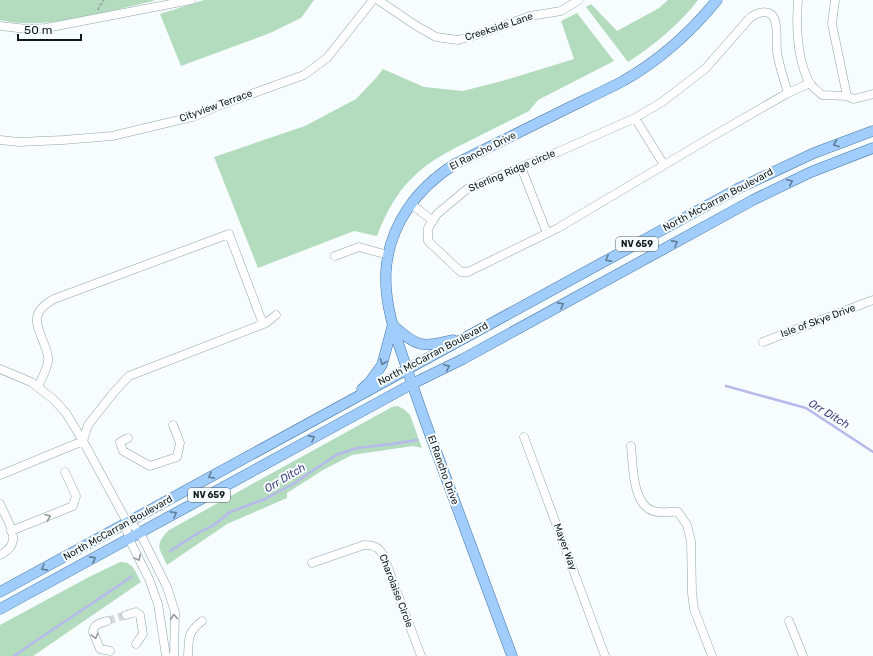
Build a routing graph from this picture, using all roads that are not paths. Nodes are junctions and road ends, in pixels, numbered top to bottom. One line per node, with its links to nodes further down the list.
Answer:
1 (191, 0): 8 (street)
2 (373, 0): 15 (street, Cityview Terrace)
3 (378, 0): 4 (street, Creekside Lane)
4 (579, 0)
5 (717, 0): 19 (main road, El Rancho Drive)
6 (798, 0): 9 (street)
7 (835, 0): 12 (street)
8 (0, 26)
9 (810, 83): 10 (street, Sterling Ridge circle); 12 (street)
10 (788, 93): 13 (street, Sterling Ridge circle); 17 (street, Sterling Ridge circle)
11 (873, 94): 12 (street)
12 (847, 96)
13 (635, 118): 17 (street); 18 (street, Sterling Ridge circle)
14 (873, 131): 28 (main road, North McCarran Boulevard / NV 659, one-way to 28)
15 (0, 140)
16 (873, 148): 32 (main road, North McCarran Boulevard / NV 659, one-way to 16)
17 (664, 165): 21 (street, Sterling Ridge circle)
18 (521, 167): 20 (street, Sterling Ridge circle); 21 (street)
19 (411, 204): 20 (street); 22 (main road, El Rancho Drive)
20 (433, 221): 21 (street, Sterling Ridge circle)
21 (547, 233)
22 (388, 255): 23 (street); 27 (main road, El Rancho Drive)
23 (335, 256)
24 (873, 300): 29 (street, Isle of Skye Drive)
25 (276, 315): 26 (street)
26 (263, 324): 33 (street); 38 (street)
27 (393, 324): 28 (main road); 31 (main road, El Rancho Drive); 34 (main road, one-way to 34)
28 (466, 337): 31 (main road, North McCarran Boulevard / NV 659)
29 (763, 342)
30 (0, 369): 33 (street)
31 (407, 369): 32 (main road, El Rancho Drive); 34 (main road, North McCarran Boulevard / NV 659)
32 (412, 384): 45 (main road, North McCarran Boulevard / NV 659, one-way to 32); 61 (main road, El Rancho Drive)
33 (38, 387): 38 (street)
34 (351, 399): 43 (main road, North McCarran Boulevard / NV 659, one-way to 43)
35 (173, 425): 37 (street)
36 (524, 437): 62 (street, Mayer Way)
37 (128, 438)
38 (83, 441): 41 (street); 43 (street)
39 (631, 446): 63 (street)
40 (65, 472): 44 (street, one-way to 40)
41 (0, 475)
42 (0, 504): 44 (street)
43 (127, 522): 45 (street); 46 (street); 49 (main road, North McCarran Boulevard / NV 659, one-way to 49)
44 (11, 531): 47 (street)
45 (140, 533): 46 (main road, North McCarran Boulevard / NV 659); 58 (street, one-way to 45)
46 (128, 539): 50 (main road, North McCarran Boulevard / NV 659, one-way to 46); 57 (street, one-way to 57)
47 (0, 555)
48 (312, 563): 60 (street, Charolaise Circle)
49 (0, 592)
50 (0, 609)
51 (126, 615): 55 (street)
52 (107, 621): 56 (street, one-way to 56)
53 (202, 621): 59 (street)
54 (789, 621): 64 (street)
55 (136, 644)
56 (110, 651)
57 (166, 656)
58 (174, 656)
59 (188, 656)
60 (421, 656)
61 (512, 656)
62 (605, 656)
63 (712, 656)
64 (803, 656)

